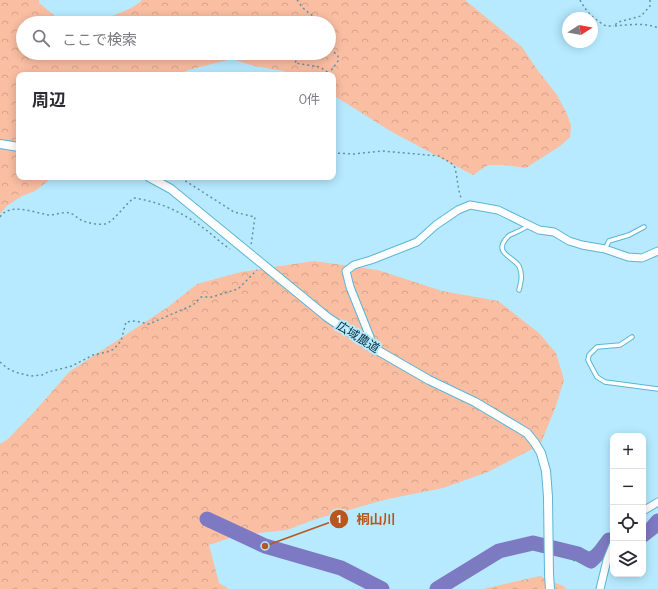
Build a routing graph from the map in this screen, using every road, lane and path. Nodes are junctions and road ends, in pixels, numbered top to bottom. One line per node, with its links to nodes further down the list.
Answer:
1 (297, 0): 4 (path)
2 (580, 0): 5 (path)
3 (650, 0): 5 (path)
4 (314, 16)
5 (614, 26): 6 (path)
6 (658, 28)
7 (336, 54): 9 (path)
8 (296, 60): 9 (path)
9 (330, 72)
10 (0, 144): 11 (street)
11 (16, 146)
12 (336, 153): 15 (path)
13 (154, 180): 22 (street, 広域農道)
14 (184, 180): 22 (path)
15 (470, 205): 17 (street); 26 (street)
16 (0, 217): 20 (path)
17 (529, 225): 19 (street); 24 (lane)
18 (644, 227): 19 (lane)
19 (605, 249): 21 (street)
20 (236, 250)
21 (658, 251)
22 (249, 253): 23 (street, 広域農道)
23 (262, 264): 26 (street, 広域農道); 27 (path)
24 (519, 290)
25 (632, 336): 28 (lane)
26 (370, 346): 36 (street, 広域農道, bridge)
27 (0, 362)
28 (658, 389)
29 (658, 502): 30 (street)
30 (646, 509)
31 (610, 536): 33 (path)
32 (546, 549): 35 (path)
33 (554, 550)
34 (610, 552): 37 (street)
35 (460, 576)
36 (550, 589)
37 (600, 589)

